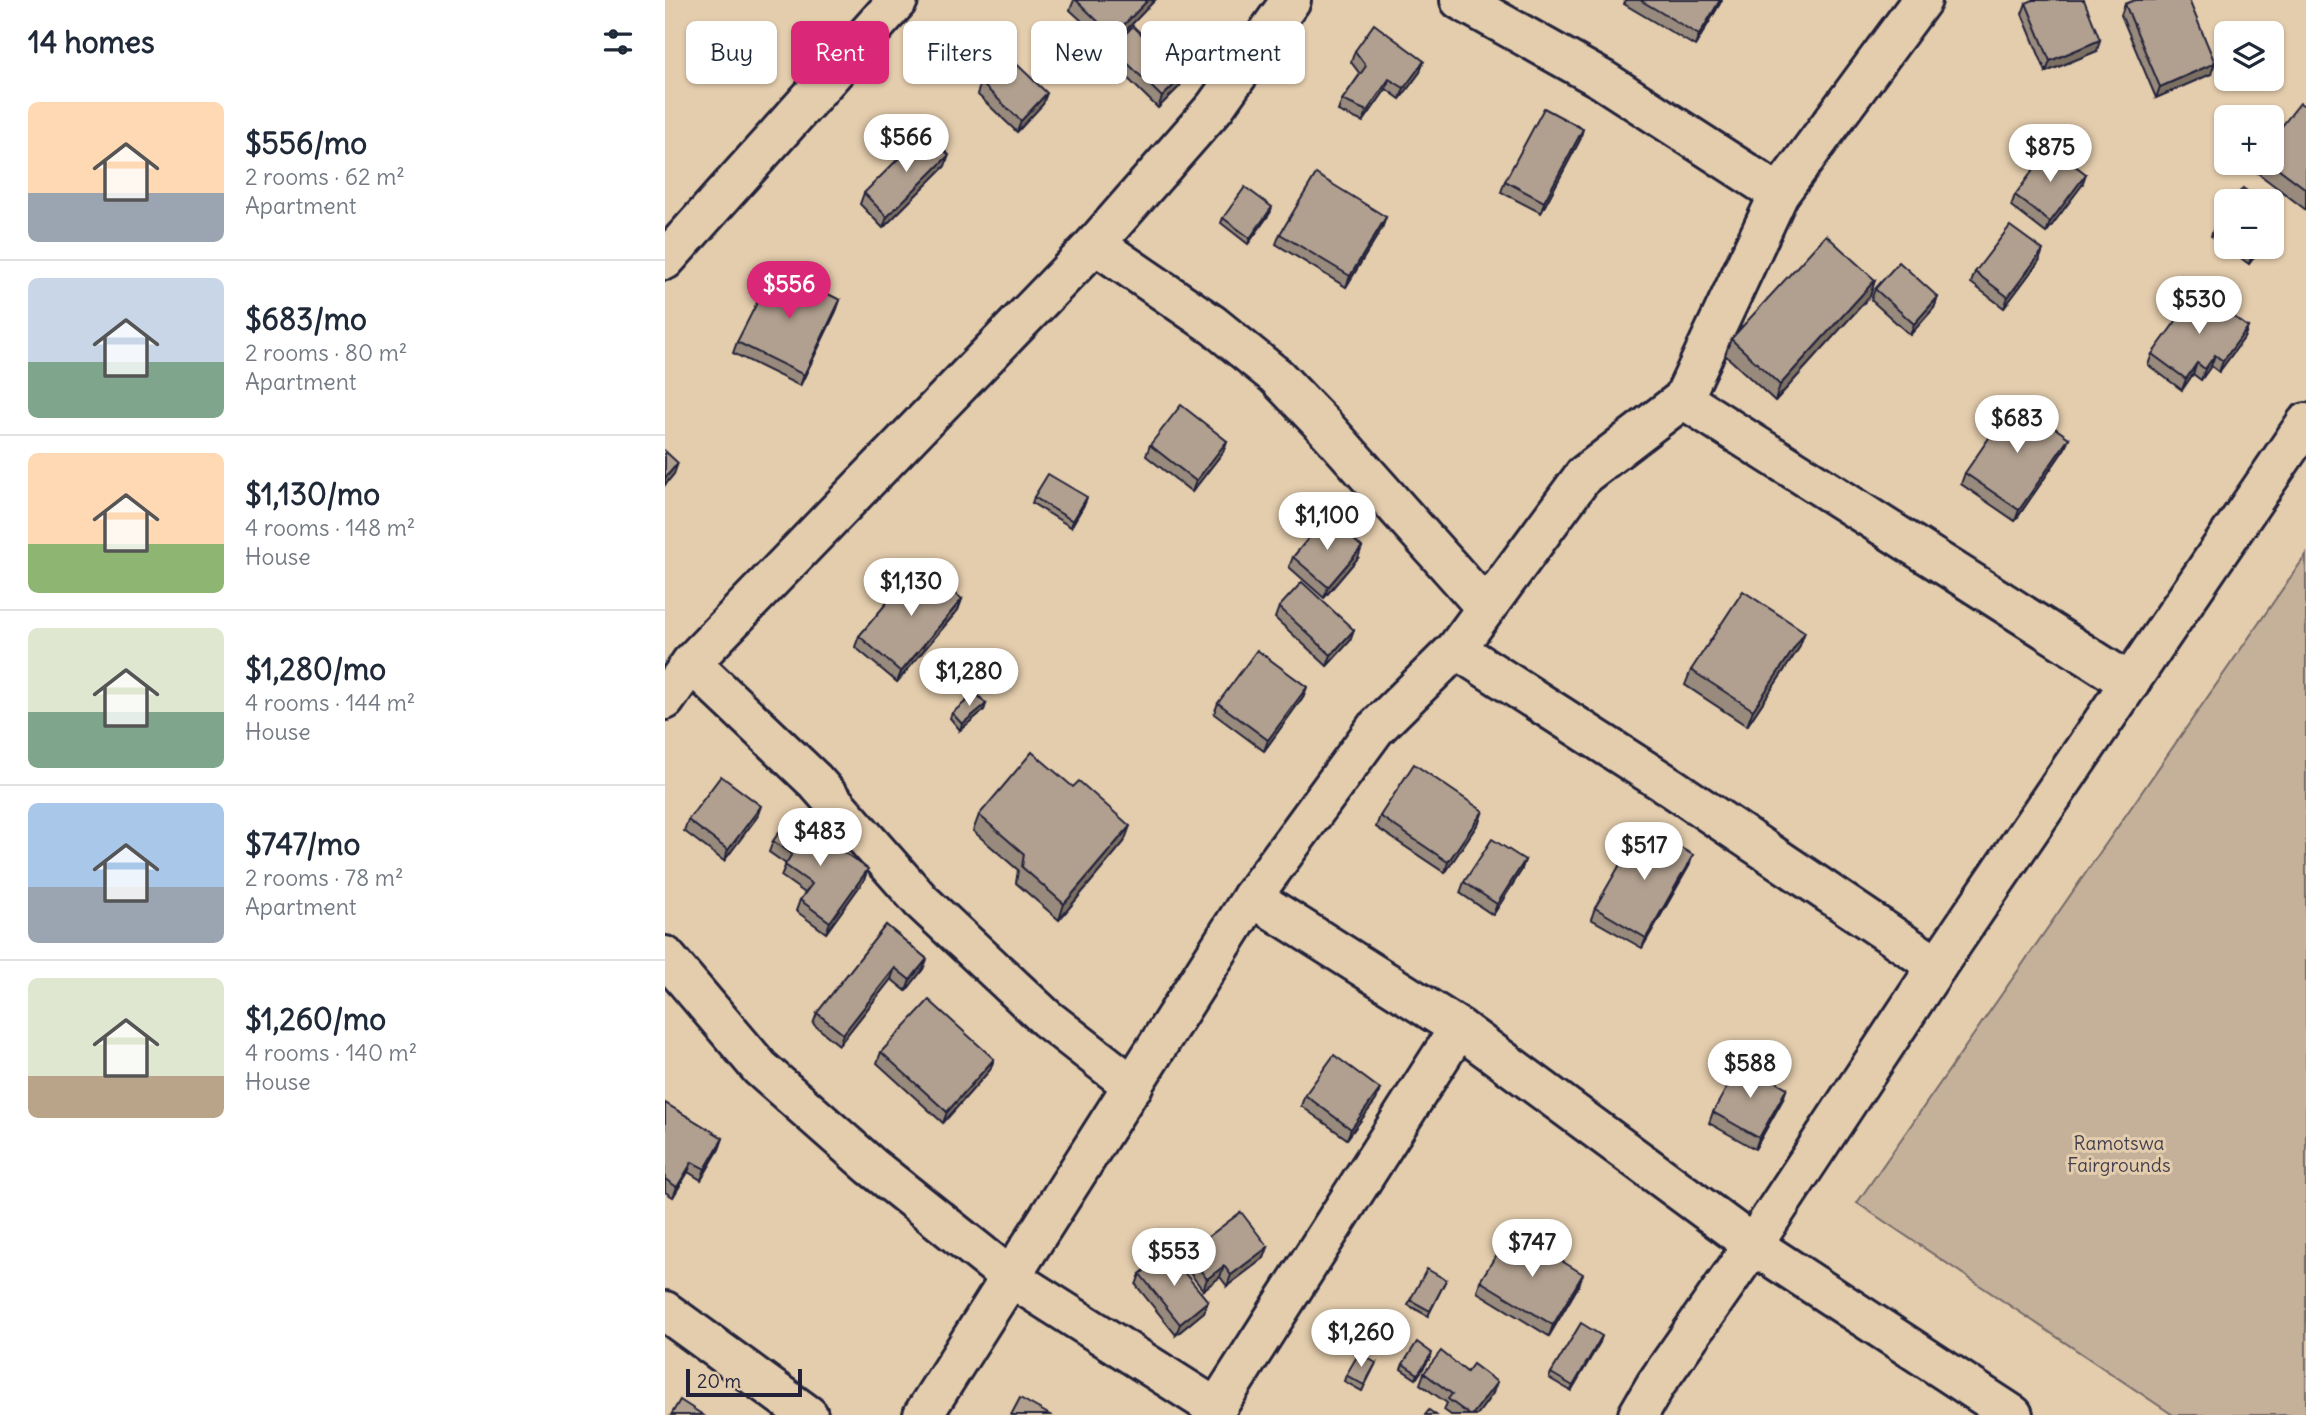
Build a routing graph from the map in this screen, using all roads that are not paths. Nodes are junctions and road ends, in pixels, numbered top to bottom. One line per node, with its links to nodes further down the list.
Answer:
1 (898, 0): 7 (street)
2 (1291, 0): 6 (street)
3 (1460, 0): 5 (street)
4 (1922, 0): 5 (street)
5 (1779, 194): 8 (street)
6 (1094, 244): 10 (street); 12 (street)
7 (665, 260)
8 (1683, 399): 10 (street); 13 (street)
9 (2306, 423): 13 (street)
10 (1486, 608): 11 (street)
11 (1457, 649): 15 (street); 17 (street)
12 (691, 663): 14 (street); 19 (street)
13 (2130, 683): 17 (street)
14 (665, 700)
15 (1252, 897): 18 (street); 19 (street)
16 (665, 956): 21 (street)
17 (1937, 966): 20 (street)
18 (1459, 1028): 20 (street); 23 (street)
19 (1133, 1086): 21 (street)
20 (1753, 1245): 26 (street); 27 (street)
21 (1010, 1277): 23 (street); 25 (street)
22 (665, 1311): 24 (street)
23 (1214, 1412)
24 (808, 1415)
25 (923, 1415)
26 (1638, 1415)
27 (2013, 1415)

